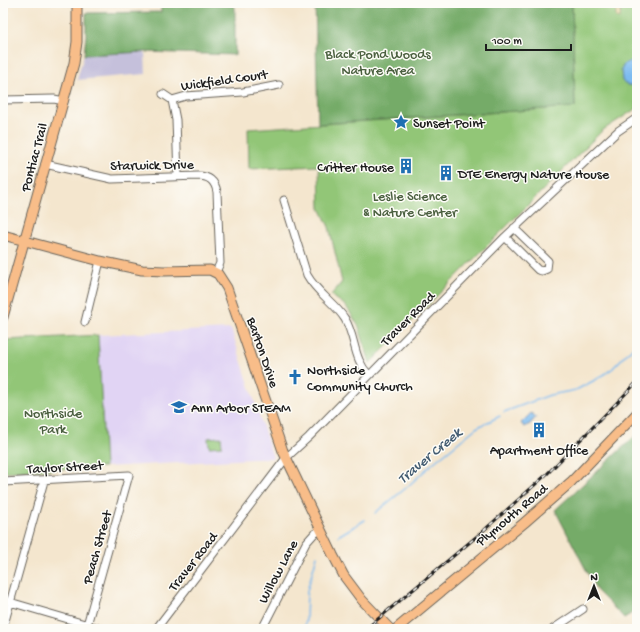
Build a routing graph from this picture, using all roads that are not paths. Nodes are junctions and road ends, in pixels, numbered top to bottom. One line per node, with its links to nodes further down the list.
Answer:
1 (77, 3): 6 (main road, Pontiac Trail)
2 (279, 85): 5 (street, Wickfield Court)
3 (163, 94): 5 (street, Wickfield Court)
4 (3, 100): 6 (street)
5 (172, 100): 9 (street, Wickfield Court)
6 (64, 101): 8 (main road, Pontiac Trail)
7 (637, 118): 11 (street, Traver Road)
8 (46, 164): 9 (street, Starwick Drive); 14 (main road, Pontiac Trail)
9 (178, 176): 16 (street, Starwick Drive)
10 (284, 200): 19 (street)
11 (514, 228): 13 (street, Traver Road); 13 (street)
12 (3, 236): 14 (main road)
13 (505, 237): 19 (street, Traver Road)
14 (25, 241): 15 (main road); 17 (main road, Pontiac Trail)
15 (100, 261): 16 (main road); 18 (street)
16 (216, 272): 21 (main road, Barton Drive)
17 (3, 317)
18 (85, 322)
19 (368, 375): 21 (street, Traver Road)
20 (637, 413): 34 (main road, Plymouth Road)
21 (286, 458): 25 (main road, Barton Drive); 31 (street, Traver Road)
22 (129, 475): 23 (street, Taylor Street); 28 (street, Peach Street)
23 (44, 481): 24 (street, Taylor Street); 26 (street)
24 (3, 482)
25 (322, 530): 32 (street, Willow Lane); 33 (main road, Barton Drive)
26 (6, 601): 28 (street); 29 (street)
27 (583, 609): 35 (street)
28 (87, 625): 30 (street)
29 (3, 628)
30 (102, 629)
31 (156, 629)
32 (262, 629)
33 (390, 629)
34 (396, 629)
35 (553, 629)

